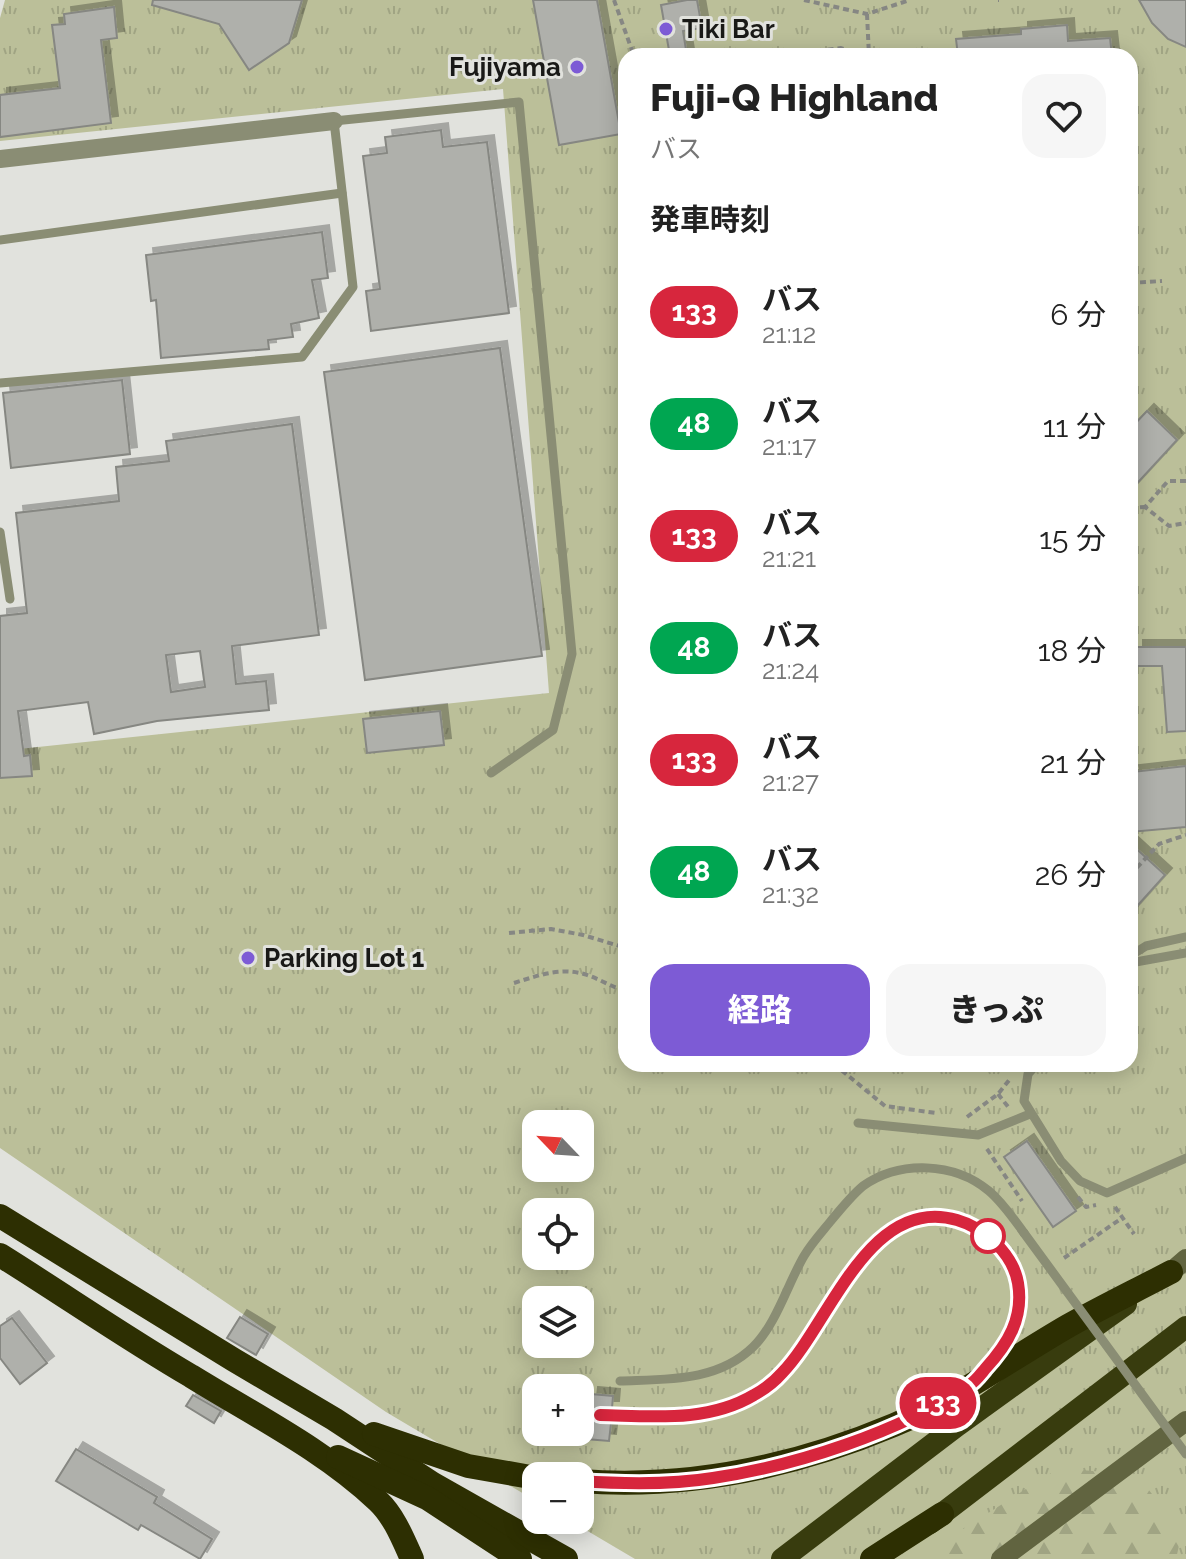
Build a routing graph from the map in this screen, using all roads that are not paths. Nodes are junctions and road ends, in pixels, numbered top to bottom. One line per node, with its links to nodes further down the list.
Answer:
1 (334, 121): 2 (street); 3 (lane); 8 (lane)
2 (0, 159)
3 (342, 193): 4 (lane); 5 (lane)
4 (0, 240)
5 (0, 383)
6 (0, 532): 7 (lane)
7 (10, 599)
8 (491, 773)
9 (1186, 937): 10 (lane)
10 (1138, 951)
11 (1186, 953): 12 (lane)
12 (1138, 962)
13 (1030, 1072): 14 (lane)
14 (1030, 1114): 15 (lane); 16 (lane)
15 (858, 1123)
16 (1186, 1158)
17 (0, 1216): 24 (highway)
18 (0, 1255): 26 (highway)
19 (1181, 1264): 22 (highway); 34 (highway)
20 (1186, 1327): 30 (highway)
21 (620, 1381): 27 (lane, bridge)
22 (971, 1385): 23 (lane); 29 (highway)
23 (600, 1415)
24 (334, 1419): 28 (highway); 33 (highway)
25 (1186, 1421): 37 (main road)
26 (296, 1440): 31 (highway); 32 (highway)
27 (1186, 1454)
28 (522, 1476)
29 (594, 1481)
30 (942, 1514): 35 (highway); 36 (highway)
31 (412, 1559)
32 (520, 1559)
33 (566, 1559)
34 (782, 1559)
35 (872, 1559)
36 (884, 1559)
37 (1001, 1559)

